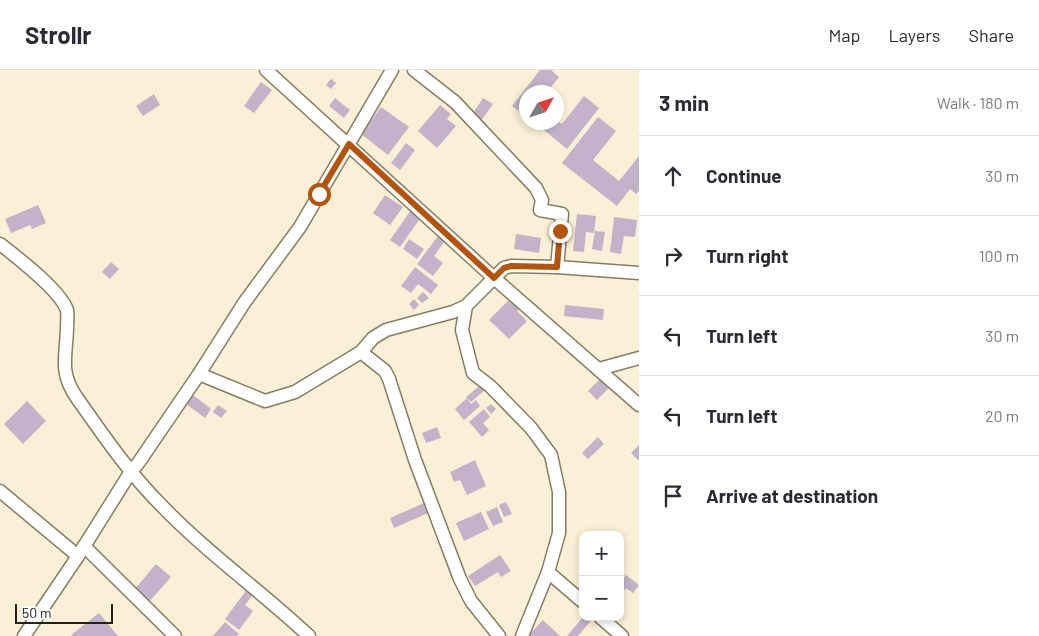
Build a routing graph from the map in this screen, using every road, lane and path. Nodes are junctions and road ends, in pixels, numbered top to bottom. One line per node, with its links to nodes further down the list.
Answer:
1 (266, 70): 4 (street)
2 (392, 70): 4 (street)
3 (414, 70): 8 (street)
4 (349, 144): 10 (street); 15 (street)
5 (0, 244): 7 (street)
6 (0, 255): 7 (street)
7 (16, 257): 17 (street)
8 (557, 267): 9 (street); 10 (street)
9 (639, 273)
10 (494, 278): 11 (street); 14 (street)
11 (466, 306): 12 (street); 20 (street)
12 (361, 352): 15 (street); 26 (street)
13 (639, 358): 14 (street)
14 (599, 369): 16 (street)
15 (200, 374): 17 (street)
16 (639, 405)
17 (130, 473): 19 (street); 25 (street)
18 (0, 491): 19 (street)
19 (81, 551): 23 (street); 24 (street)
20 (548, 572): 21 (street); 27 (street)
21 (579, 599)
22 (605, 621): 28 (street)
23 (24, 636)
24 (175, 636)
25 (309, 636)
26 (499, 636)
27 (522, 636)
28 (622, 636)

